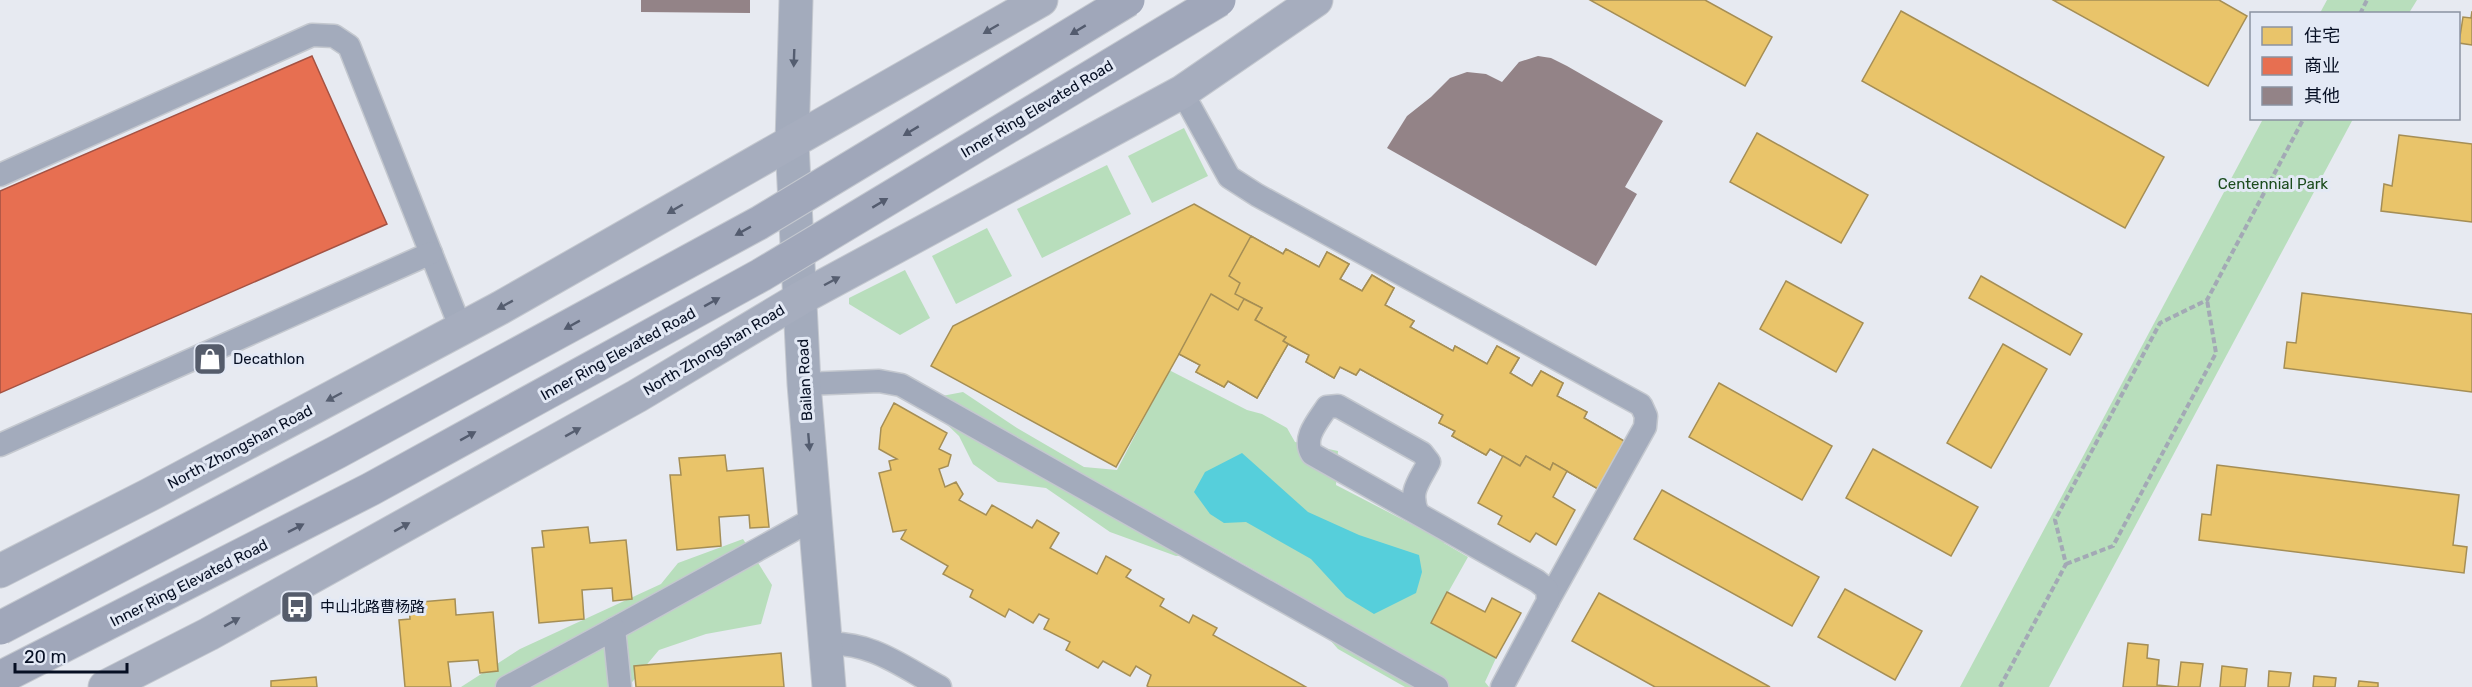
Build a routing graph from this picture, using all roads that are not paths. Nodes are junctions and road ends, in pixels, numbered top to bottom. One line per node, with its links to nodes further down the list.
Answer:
1 (796, 0): 7 (street, Bailan Road, one-way to 7)
2 (1041, 0): 7 (main road, North Zhongshan Road, one-way to 7)
3 (1128, 0): 20 (highway, one-way to 20, bridge)
4 (1219, 0): 23 (highway, Inner Ring Elevated Road, one-way to 4, bridge)
5 (1316, 0): 6 (main road, North Zhongshan Road)
6 (1182, 92): 10 (main road, North Zhongshan Road, one-way to 6); 17 (lane)
7 (792, 143): 10 (street, Bailan Road); 11 (main road, North Zhongshan Road, one-way to 11)
8 (0, 175): 9 (lane)
9 (431, 253): 11 (lane); 13 (lane)
10 (801, 298): 12 (street, Bailan Road); 24 (main road, North Zhongshan Road, one-way to 10)
11 (461, 329): 16 (main road, North Zhongshan Road, one-way to 16)
12 (804, 384): 15 (street, Bailan Road, one-way to 15); 29 (lane)
13 (0, 446)
14 (1418, 514): 14 (lane); 18 (lane)
15 (815, 518): 21 (lane); 22 (street, Bailan Road)
16 (0, 571)
17 (1561, 578): 18 (lane); 19 (lane)
18 (1537, 581): 19 (lane)
19 (1548, 601): 30 (lane)
20 (0, 628)
21 (614, 629): 25 (lane); 26 (lane)
22 (825, 644): 27 (street, Bailan Road); 28 (lane)
23 (0, 678)
24 (105, 687)
25 (507, 687)
26 (620, 687)
27 (829, 687)
28 (940, 687)
29 (1437, 687)
30 (1502, 687)

